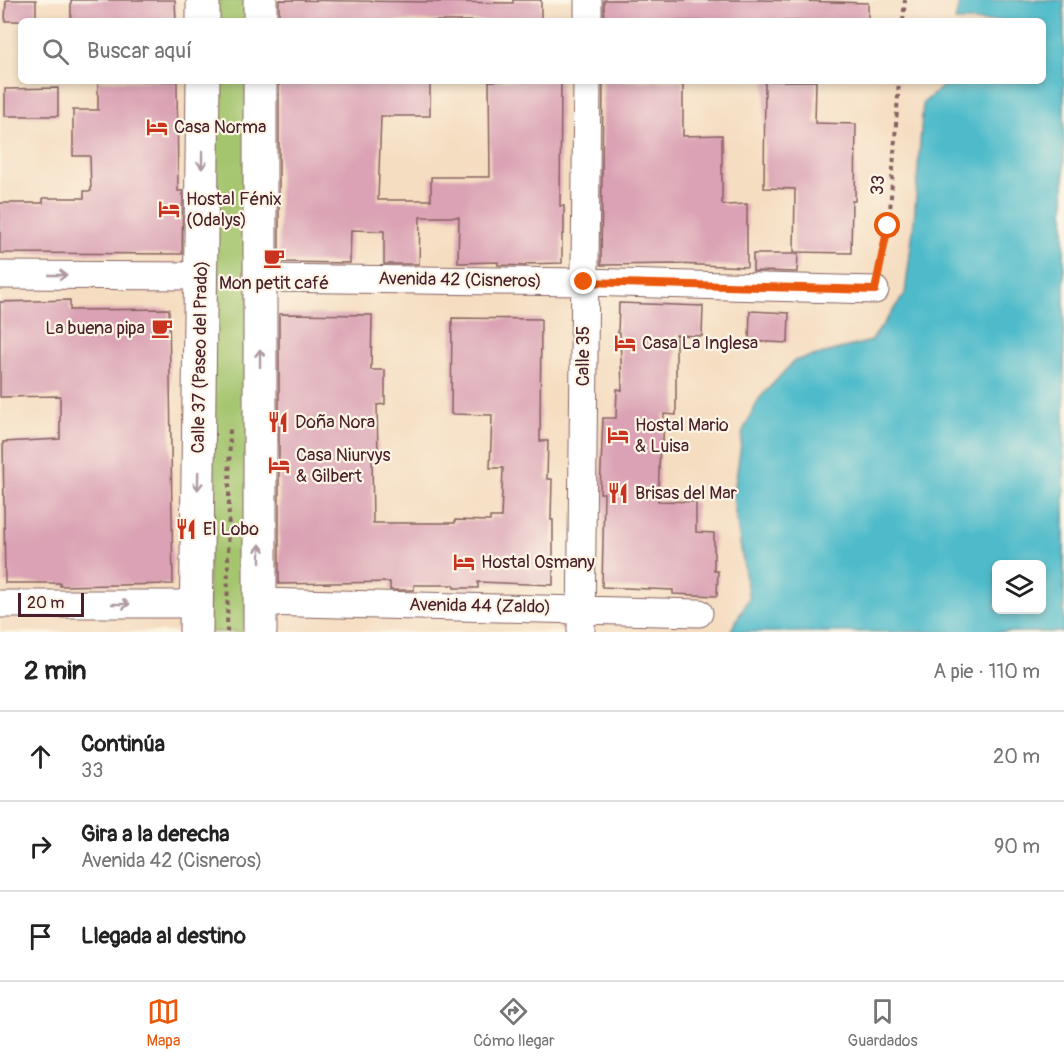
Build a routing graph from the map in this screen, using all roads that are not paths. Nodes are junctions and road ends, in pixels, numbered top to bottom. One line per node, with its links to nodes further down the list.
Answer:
1 (203, 0): 4 (main road)
2 (260, 0): 5 (main road)
3 (588, 0): 6 (street)
4 (203, 18)
5 (260, 18)
6 (588, 18)
7 (203, 84): 11 (main road, Calle 37 (Paseo del Prado), one-way to 11)
8 (260, 84): 12 (main road)
9 (587, 84): 13 (street, Calle 35)
10 (0, 275): 11 (street, one-way to 11)
11 (201, 276): 18 (main road, Calle 37 (Paseo del Prado), one-way to 18)
12 (260, 278): 13 (street, Avenida 42 (Cisneros)); 17 (main road, one-way to 12)
13 (584, 282): 14 (street, Avenida 42 (Cisneros)); 19 (street, Calle 35)
14 (875, 290)
15 (0, 604): 18 (street, one-way to 18)
16 (699, 612): 19 (street, Avenida 44 (Zaldo))
17 (260, 617): 19 (street, Avenida 44 (Zaldo))
18 (196, 618)
19 (581, 620)

